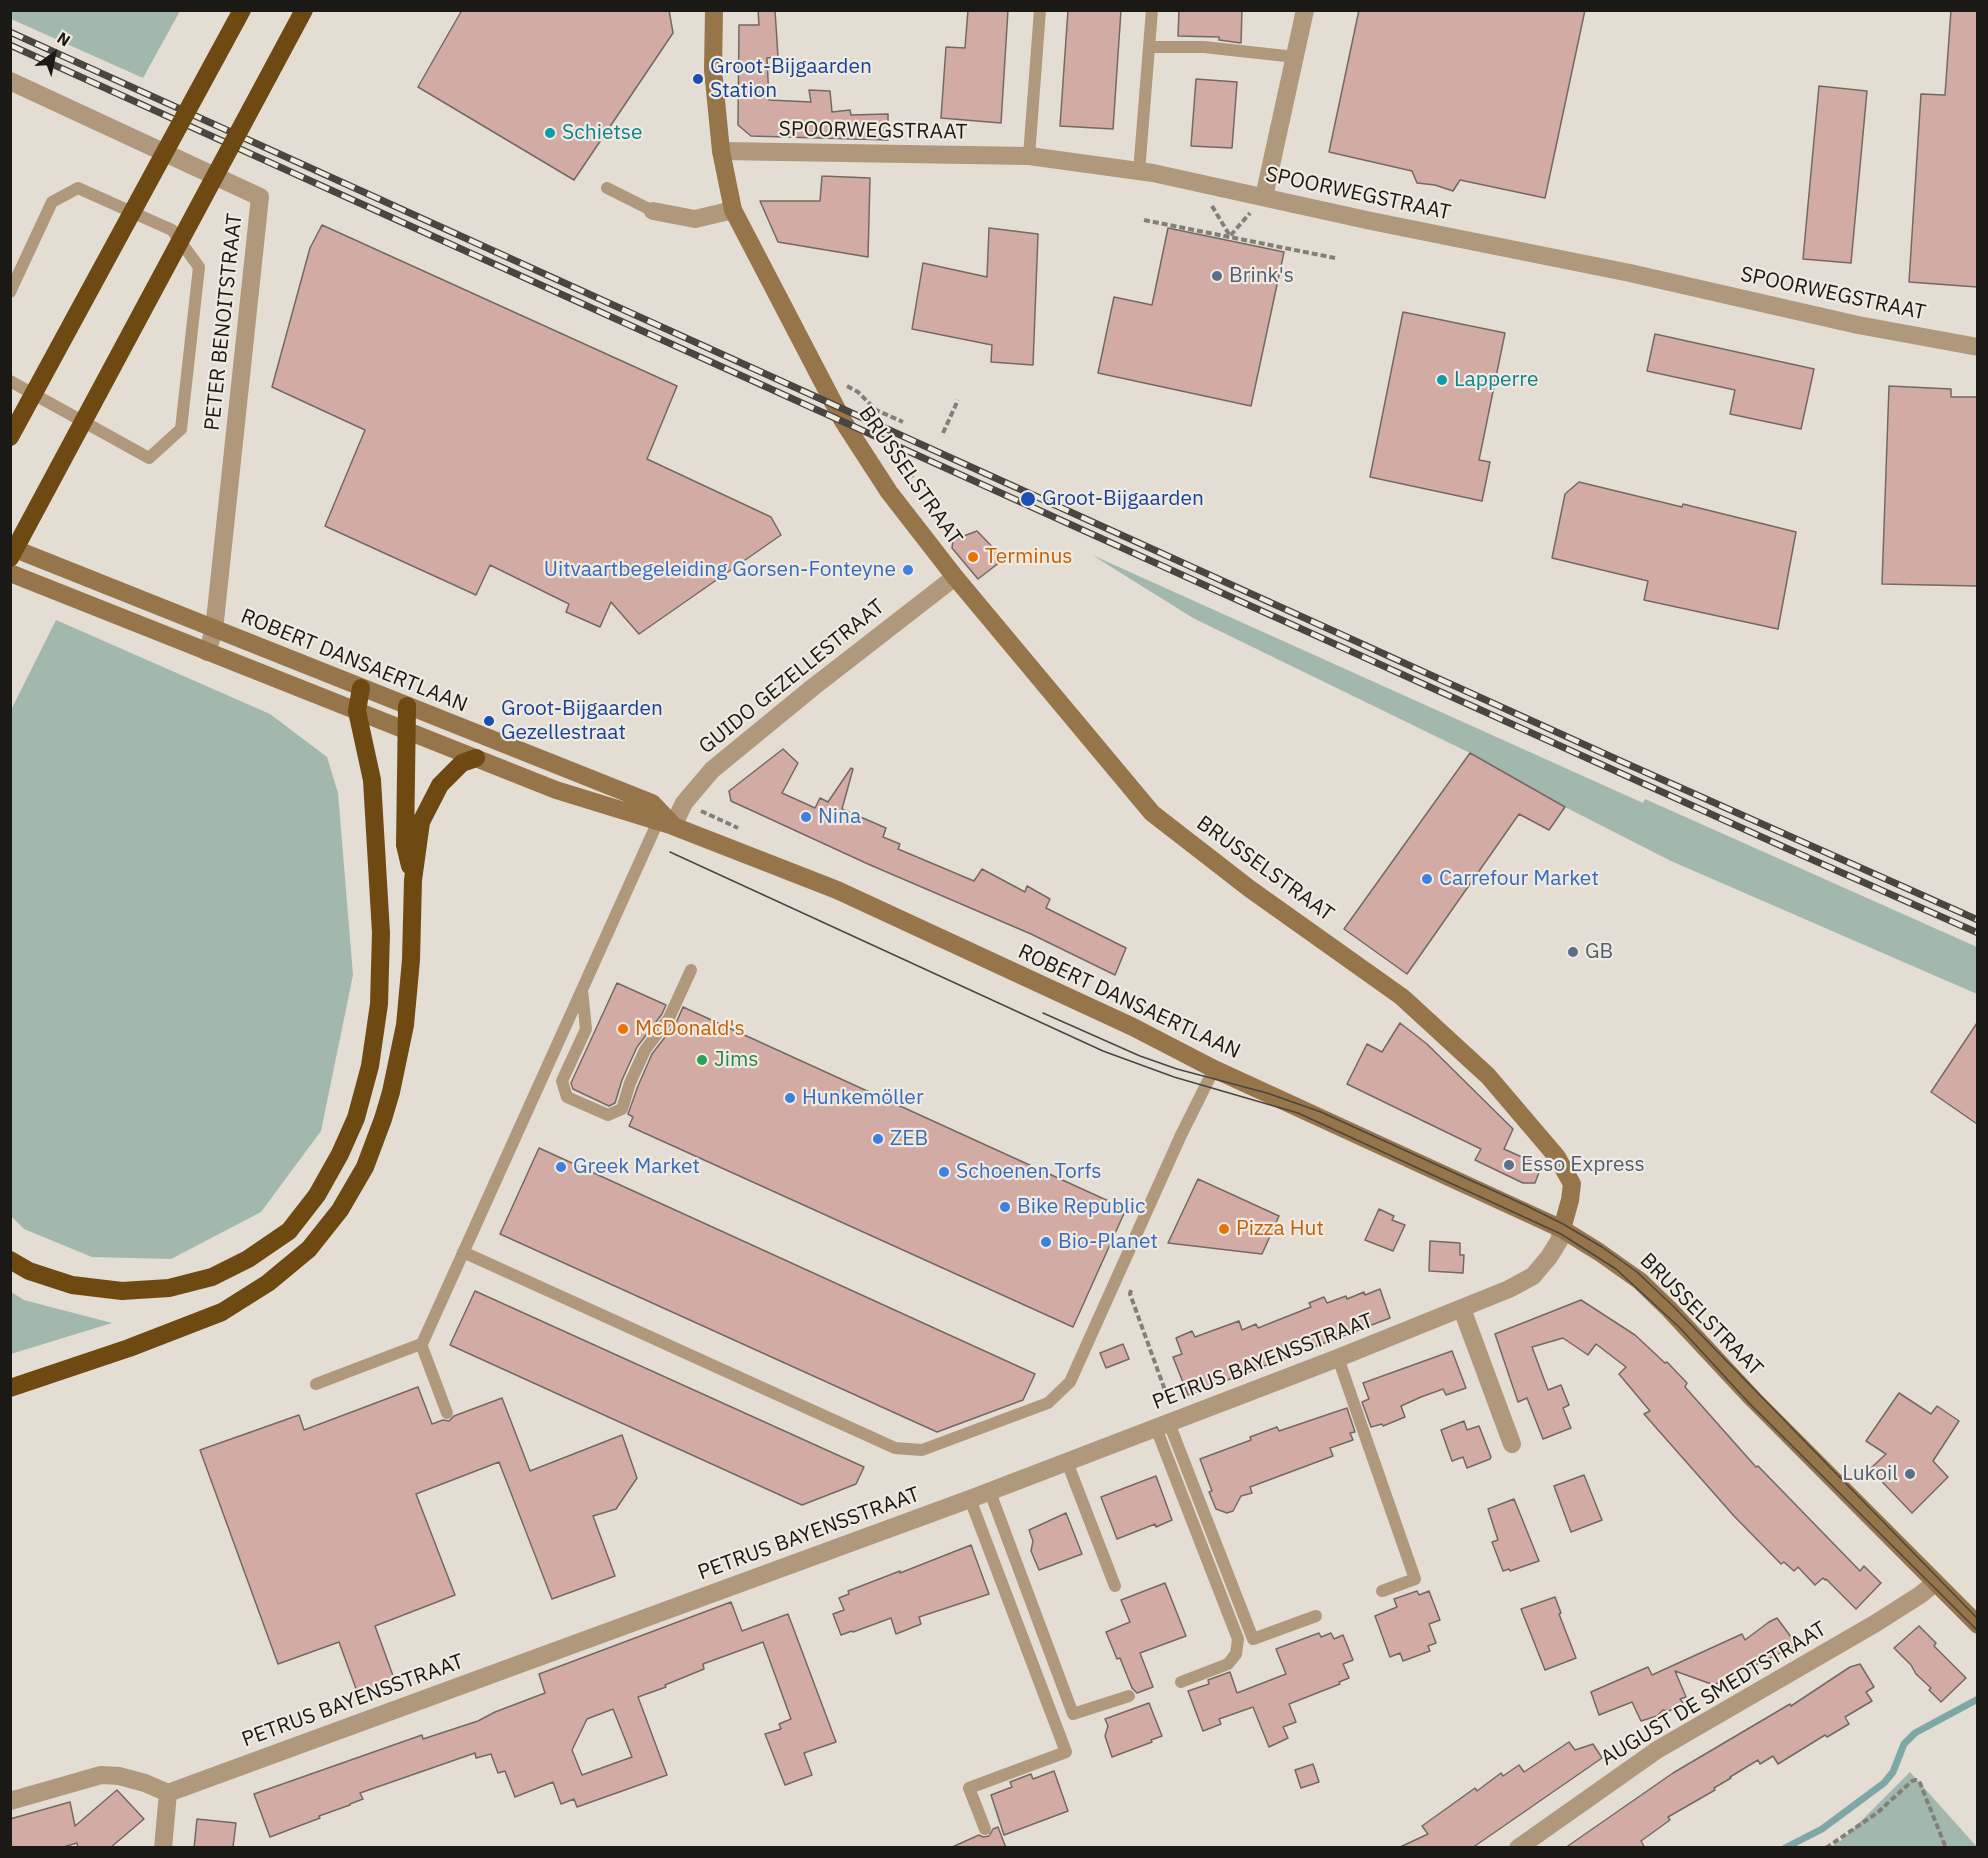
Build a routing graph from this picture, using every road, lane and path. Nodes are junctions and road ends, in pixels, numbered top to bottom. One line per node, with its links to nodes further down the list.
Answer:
1 (242, 10): 28 (highway, bridge)
2 (304, 10): 30 (highway, bridge)
3 (714, 10): 10 (street, BRUSSELSTRAAT)
4 (1040, 10): 11 (lane)
5 (1152, 10): 7 (lane)
6 (1305, 10): 8 (street)
7 (1150, 46): 8 (lane); 12 (lane)
8 (1294, 57): 15 (street)
9 (10, 81): 33 (street, PETER BENOITSTRAAT)
10 (721, 152): 11 (street, SPOORWEGSTRAAT); 16 (street, BRUSSELSTRAAT)
11 (1029, 156): 12 (street, SPOORWEGSTRAAT)
12 (1139, 171): 13 (street, SPOORWEGSTRAAT)
13 (1198, 183): 15 (street, SPOORWEGSTRAAT); 19 (path)
14 (607, 188): 17 (lane)
15 (1264, 197): 19 (path); 22 (street, SPOORWEGSTRAAT)
16 (733, 210): 17 (street); 23 (street, BRUSSELSTRAAT)
17 (653, 211)
18 (1144, 220): 19 (path)
19 (1230, 236): 20 (path)
20 (1335, 258)
21 (10, 292): 24 (lane)
22 (1977, 347)
23 (817, 370): 26 (path); 32 (street, BRUSSELSTRAAT)
24 (10, 381)
25 (958, 400): 27 (path)
26 (903, 422)
27 (943, 433)
28 (10, 437)
29 (10, 547): 33 (street, ROBERT DANSAERTLAAN)
30 (10, 558)
31 (10, 573): 34 (street, ROBERT DANSAERTLAAN)
32 (955, 577): 40 (street, GUIDO GEZELLESTRAAT); 45 (street, BRUSSELSTRAAT)
33 (214, 630): 34 (street, PETER BENOITSTRAAT); 35 (street, ROBERT DANSAERTLAAN)
34 (207, 652): 37 (street, ROBERT DANSAERTLAAN)
35 (361, 688): 36 (street, ROBERT DANSAERTLAAN); 37 (highway)
36 (407, 706): 38 (highway); 40 (street, ROBERT DANSAERTLAAN)
37 (357, 711): 38 (street, ROBERT DANSAERTLAAN); 47 (highway)
38 (406, 730): 39 (street, ROBERT DANSAERTLAAN); 41 (highway)
39 (476, 758): 40 (street, ROBERT DANSAERTLAAN); 41 (highway)
40 (664, 820): 43 (lane); 44 (street, ROBERT DANSAERTLAAN)
41 (412, 880): 53 (highway)
42 (691, 970): 43 (lane)
43 (581, 989): 46 (lane)
44 (1214, 1068): 45 (street, ROBERT DANSAERTLAAN); 46 (lane)
45 (1562, 1229): 49 (street, PETRUS BAYENSSTRAAT); 60 (street, BRUSSELSTRAAT)
46 (463, 1252): 50 (lane)
47 (10, 1260)
48 (1135, 1281): 55 (path)
49 (1462, 1309): 51 (street, PETRUS BAYENSSTRAAT); 56 (street)
50 (421, 1345): 52 (lane); 54 (lane)
51 (1338, 1358): 55 (street, PETRUS BAYENSSTRAAT); 62 (lane)
52 (316, 1384)
53 (10, 1388)
54 (447, 1413)
55 (1165, 1419): 57 (street, PETRUS BAYENSSTRAAT); 63 (lane); 65 (lane)
56 (1512, 1444)
57 (1067, 1461): 58 (street, PETRUS BAYENSSTRAAT); 61 (lane)
58 (990, 1492): 59 (street, PETRUS BAYENSSTRAAT); 66 (lane)
59 (970, 1499): 67 (street, PETRUS BAYENSSTRAAT); 69 (lane)
60 (1935, 1583): 64 (street, BRUSSELSTRAAT); 71 (street, AUGUST DE SMEDTSTRAAT)
61 (1115, 1586)
62 (1382, 1591)
63 (1316, 1616)
64 (1977, 1625)
65 (1181, 1682)
66 (1129, 1696)
67 (168, 1793): 68 (street); 70 (street)
68 (10, 1801)
69 (985, 1829)
70 (163, 1848)
71 (1518, 1848)
72 (1826, 1848): 73 (path)
73 (1946, 1848)

